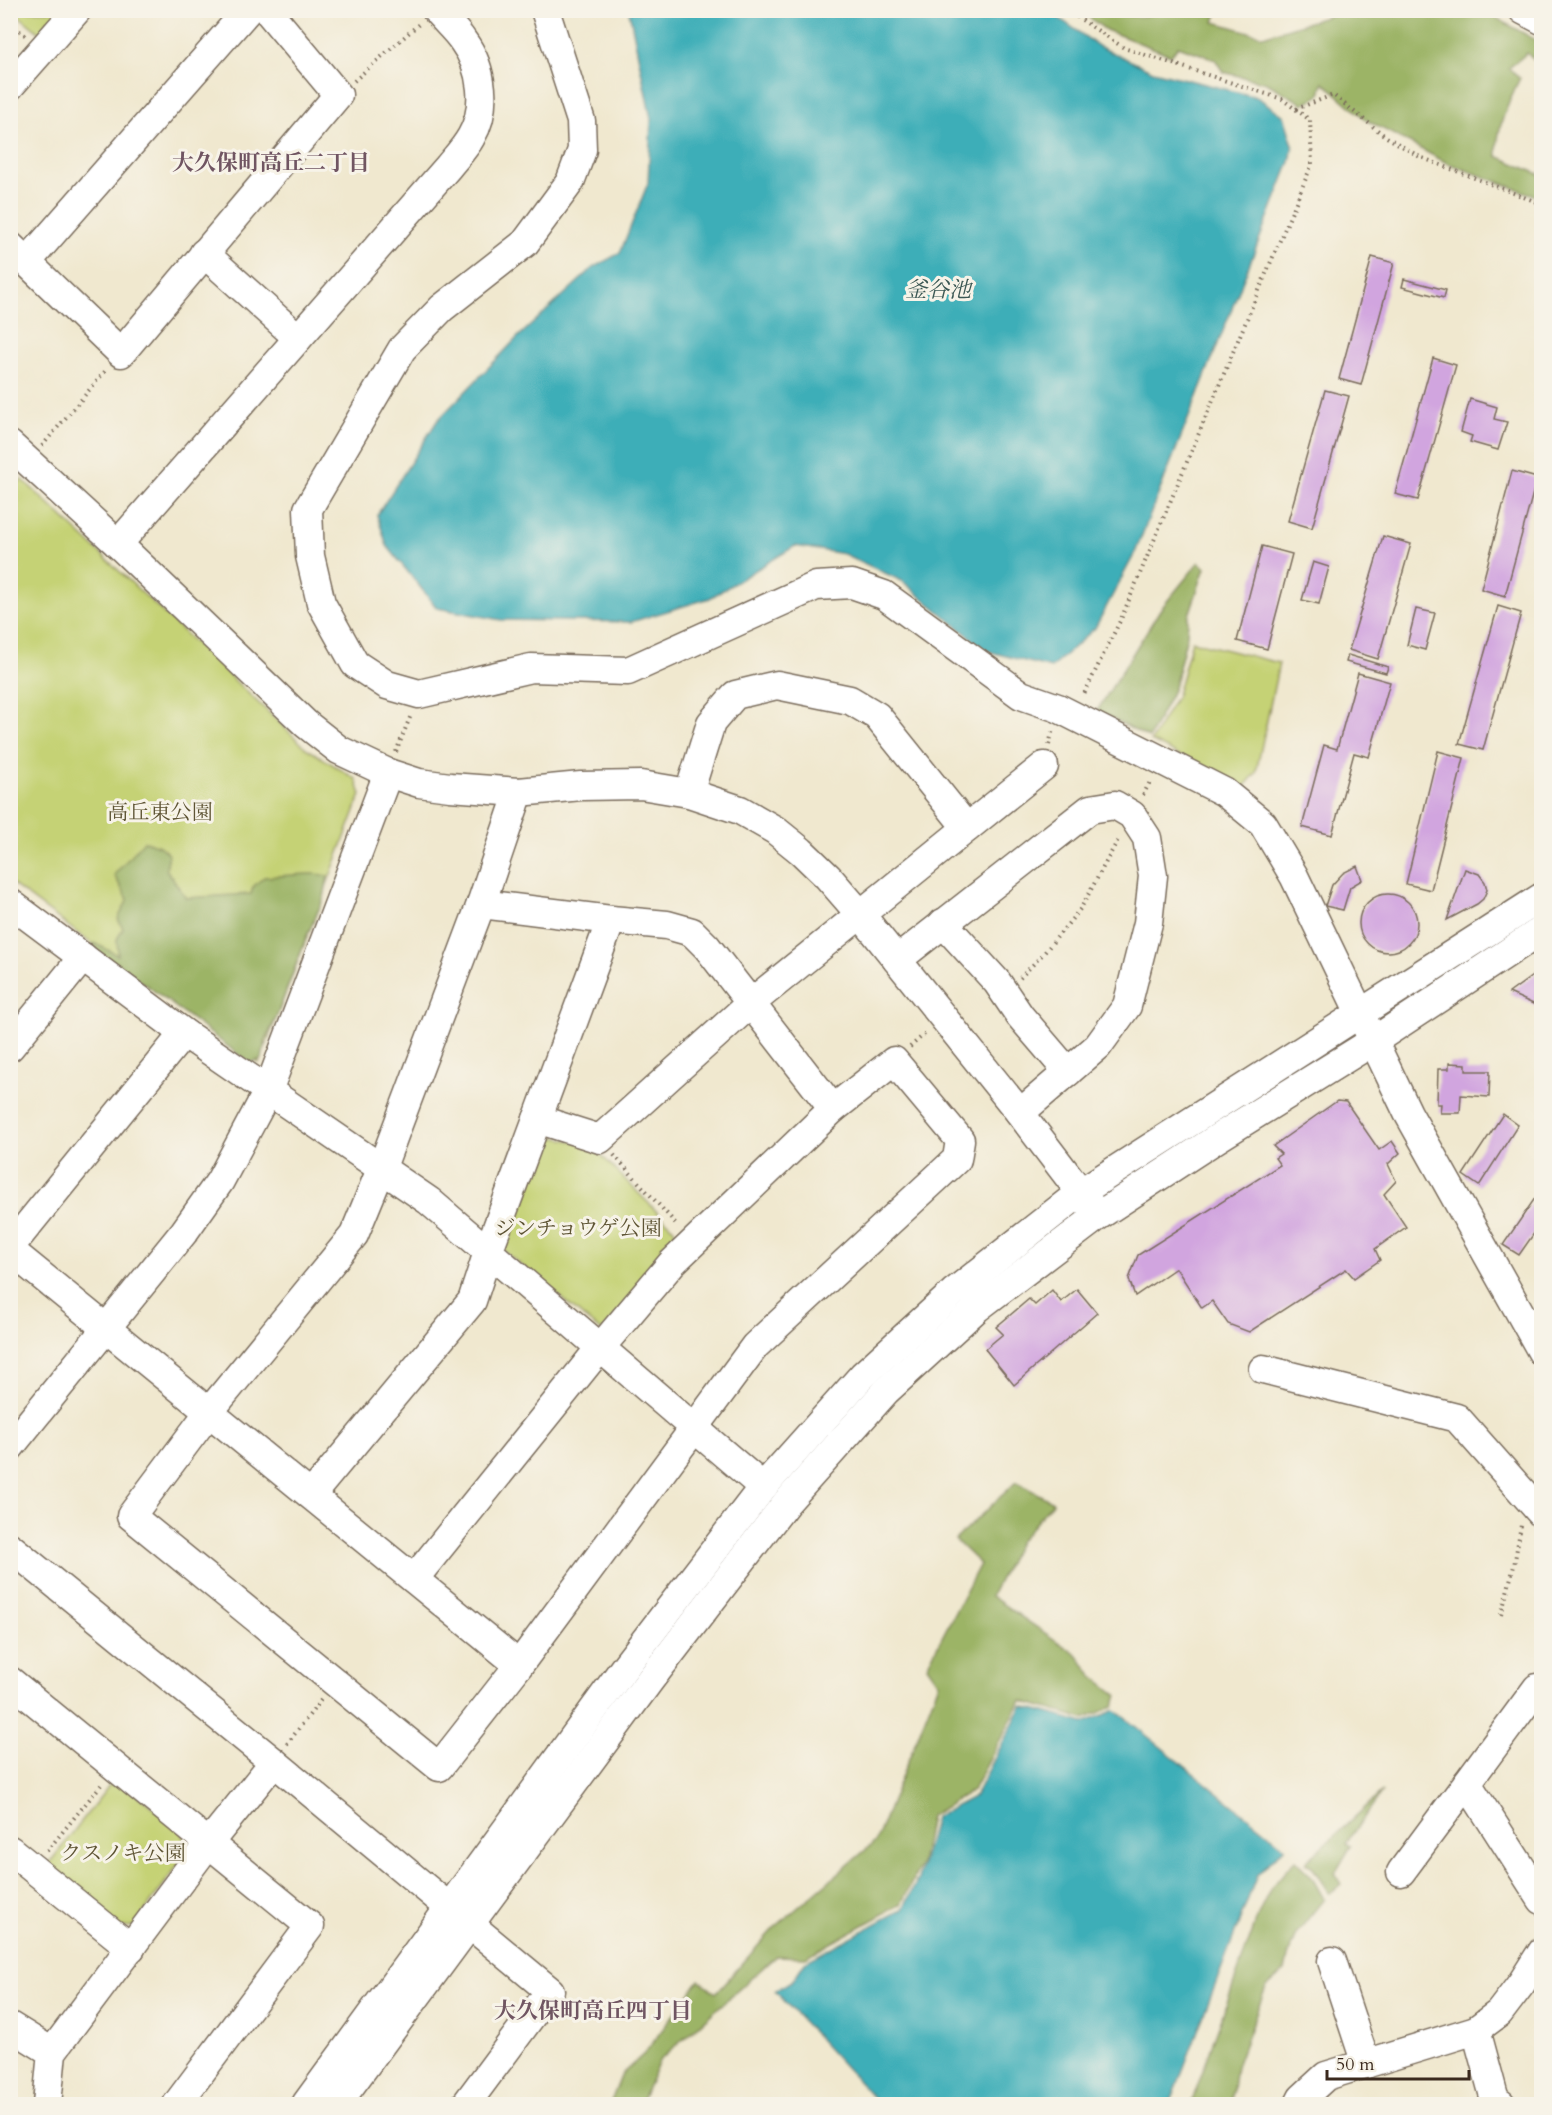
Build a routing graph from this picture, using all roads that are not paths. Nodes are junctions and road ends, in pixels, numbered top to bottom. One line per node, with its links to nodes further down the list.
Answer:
1 (76, 10): 8 (street)
2 (248, 10): 9 (street)
3 (267, 10): 10 (street)
4 (545, 10): 29 (street)
5 (1523, 10): 7 (street)
6 (431, 14): 11 (street)
7 (1542, 20)
8 (10, 86)
9 (19, 254): 10 (street)
10 (204, 254): 11 (street)
11 (298, 338): 13 (street)
12 (19, 453): 13 (street)
13 (118, 544): 15 (street)
14 (1044, 766): 18 (street)
15 (388, 773): 16 (street); 34 (street)
16 (519, 792): 17 (street); 21 (street)
17 (689, 793): 18 (street); 22 (street)
18 (967, 828): 22 (street)
19 (1542, 897): 29 (street)
20 (10, 903): 26 (street)
21 (481, 904): 23 (street); 38 (street)
22 (861, 915): 27 (street); 28 (street)
23 (612, 920): 28 (street); 37 (street)
24 (943, 923): 27 (street); 33 (street); 33 (street)
25 (1542, 930): 31 (street)
26 (83, 957): 30 (street); 32 (street)
27 (897, 960): 36 (street)
28 (751, 1004): 35 (street); 37 (street)
29 (1360, 1015): 31 (street); 39 (street)
30 (184, 1033): 34 (street); 41 (street)
31 (1372, 1042): 40 (street); 43 (street)
32 (10, 1047)
33 (1068, 1072): 36 (street)
34 (268, 1091): 38 (street); 44 (street)
35 (833, 1109): 45 (street); 49 (street)
36 (1020, 1113): 39 (street)
37 (537, 1119): 42 (street)
38 (382, 1167): 42 (street); 48 (street)
39 (1081, 1192): 40 (street); 51 (street)
40 (1098, 1216): 65 (street)
41 (10, 1248): 44 (street)
42 (488, 1252): 45 (street); 52 (street)
43 (1532, 1312): 46 (street)
44 (107, 1329): 48 (street); 50 (street)
45 (600, 1348): 49 (street); 55 (street)
46 (1542, 1352)
47 (1263, 1369): 53 (street)
48 (209, 1412): 52 (street); 56 (street)
49 (694, 1428): 51 (street); 56 (street)
50 (10, 1447)
51 (763, 1487): 65 (street)
52 (311, 1495): 55 (street)
53 (1536, 1508)
54 (10, 1547): 59 (street)
55 (414, 1579): 56 (street)
56 (519, 1665)
57 (10, 1681): 61 (street)
58 (1542, 1695): 60 (street)
59 (274, 1761): 61 (street); 65 (street)
60 (1467, 1783): 63 (street); 64 (street)
61 (208, 1844): 66 (street); 75 (street)
62 (10, 1850): 66 (street)
63 (1401, 1872)
64 (1542, 1900)
65 (459, 1916): 76 (street); 77 (street); 78 (street)
66 (131, 1948): 71 (street)
67 (1542, 1951): 70 (street)
68 (1332, 1961): 72 (street)
69 (10, 2026): 71 (street)
70 (1476, 2030): 72 (street); 73 (street)
71 (52, 2052): 74 (street)
72 (1366, 2064): 79 (street)
73 (1493, 2103)
74 (47, 2104)
75 (177, 2104)
76 (306, 2104)
77 (338, 2104)
78 (466, 2104)
79 (1299, 2104)

